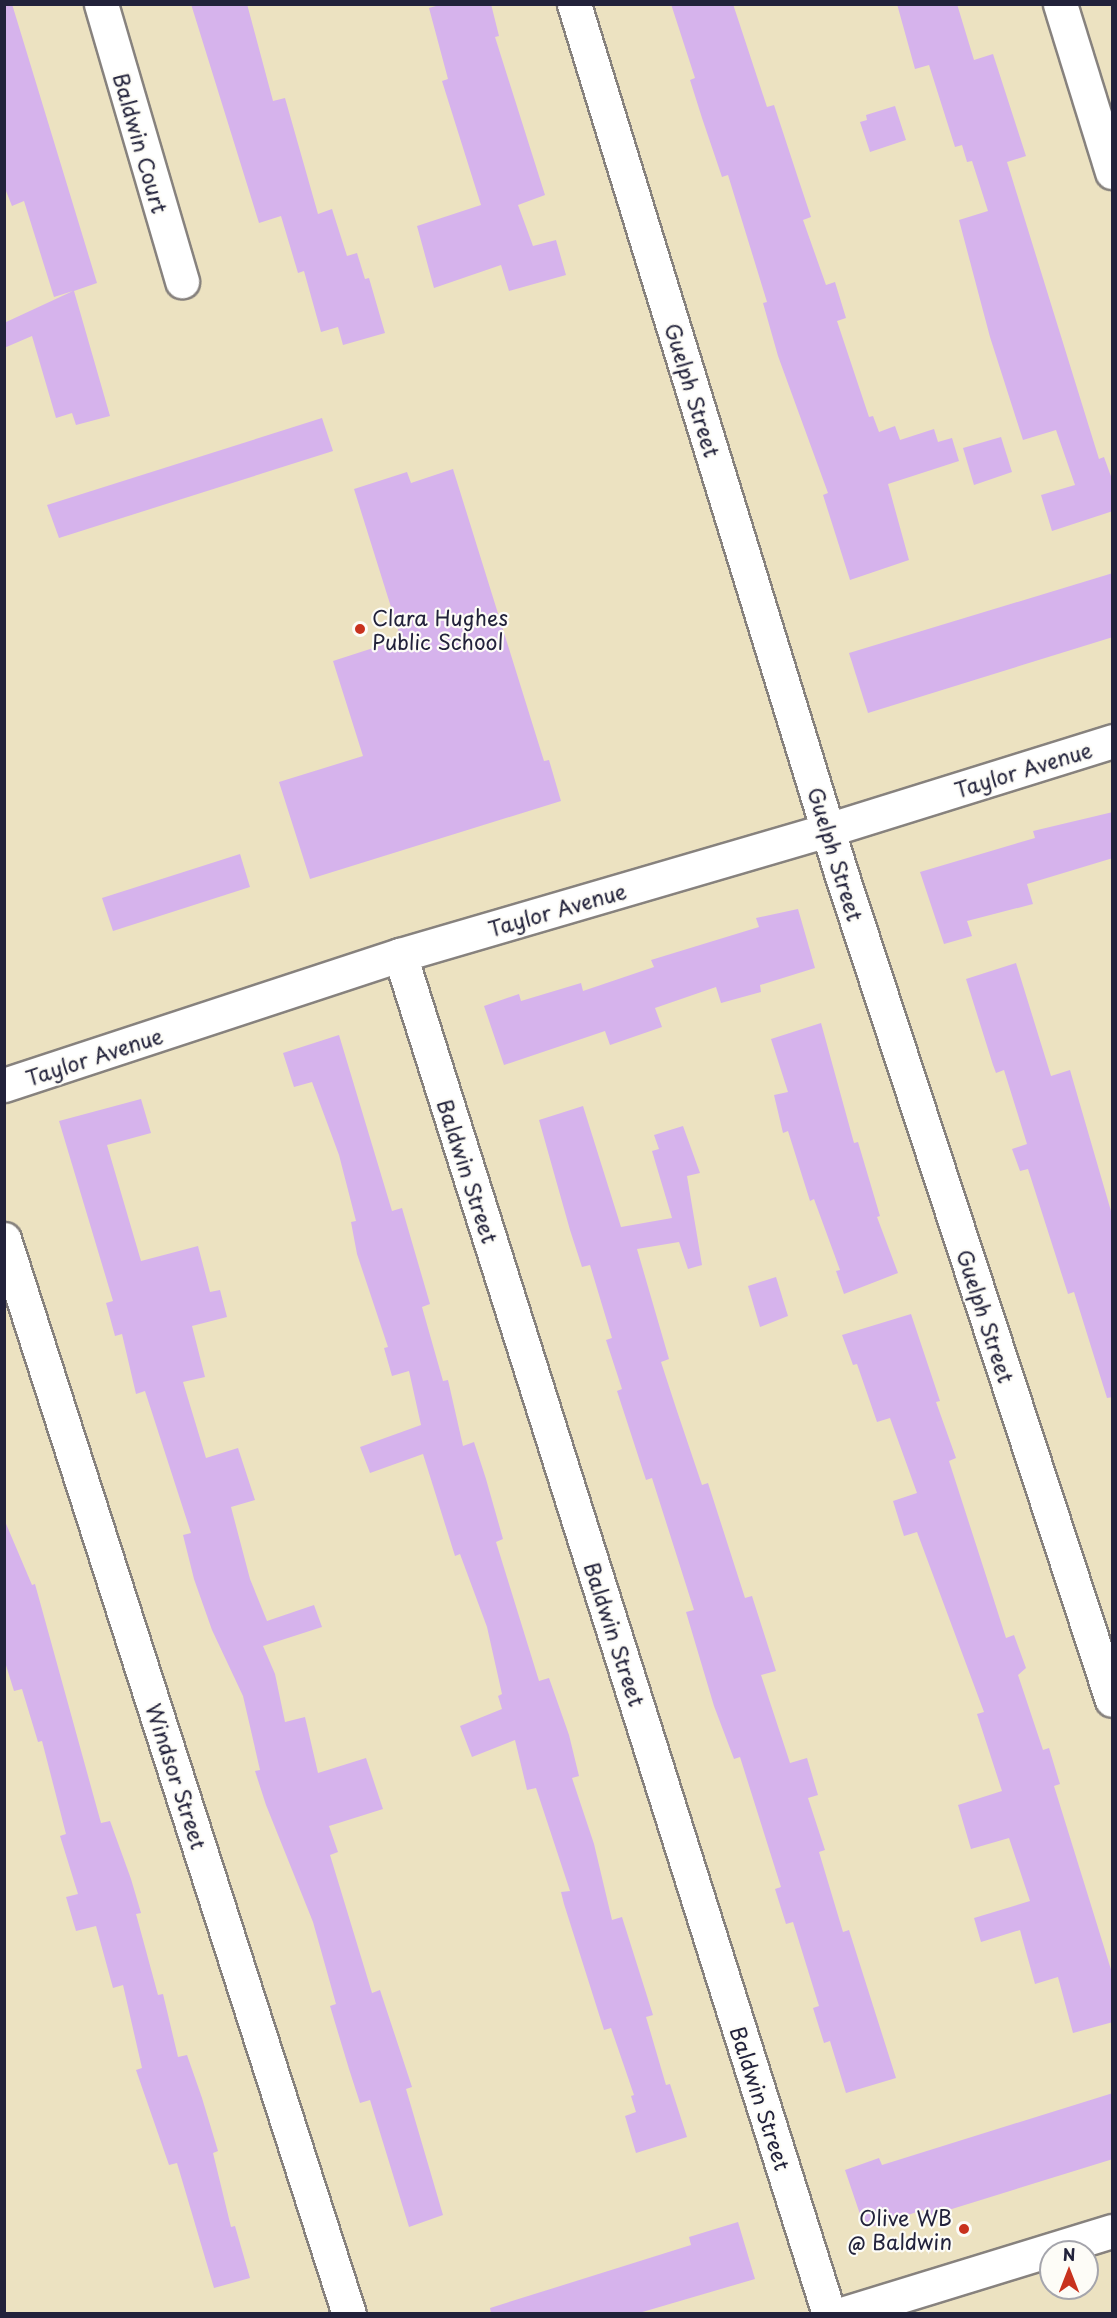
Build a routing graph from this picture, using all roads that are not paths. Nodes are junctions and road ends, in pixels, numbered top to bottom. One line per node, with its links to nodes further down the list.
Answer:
1 (101, 4): 5 (street, Baldwin Court)
2 (574, 4): 7 (street, Guelph Street)
3 (1060, 4): 4 (street)
4 (1113, 171)
5 (182, 281)
6 (1113, 741): 7 (street, Taylor Avenue)
7 (827, 830): 8 (street, Taylor Avenue); 11 (street, Guelph Street)
8 (400, 955): 9 (street, Taylor Avenue); 14 (street, Baldwin Street)
9 (4, 1085)
10 (4, 1239): 13 (street, Windsor Street)
11 (1113, 1700)
12 (1113, 2231): 15 (street)
13 (349, 2313)
14 (829, 2313)
15 (842, 2313)

